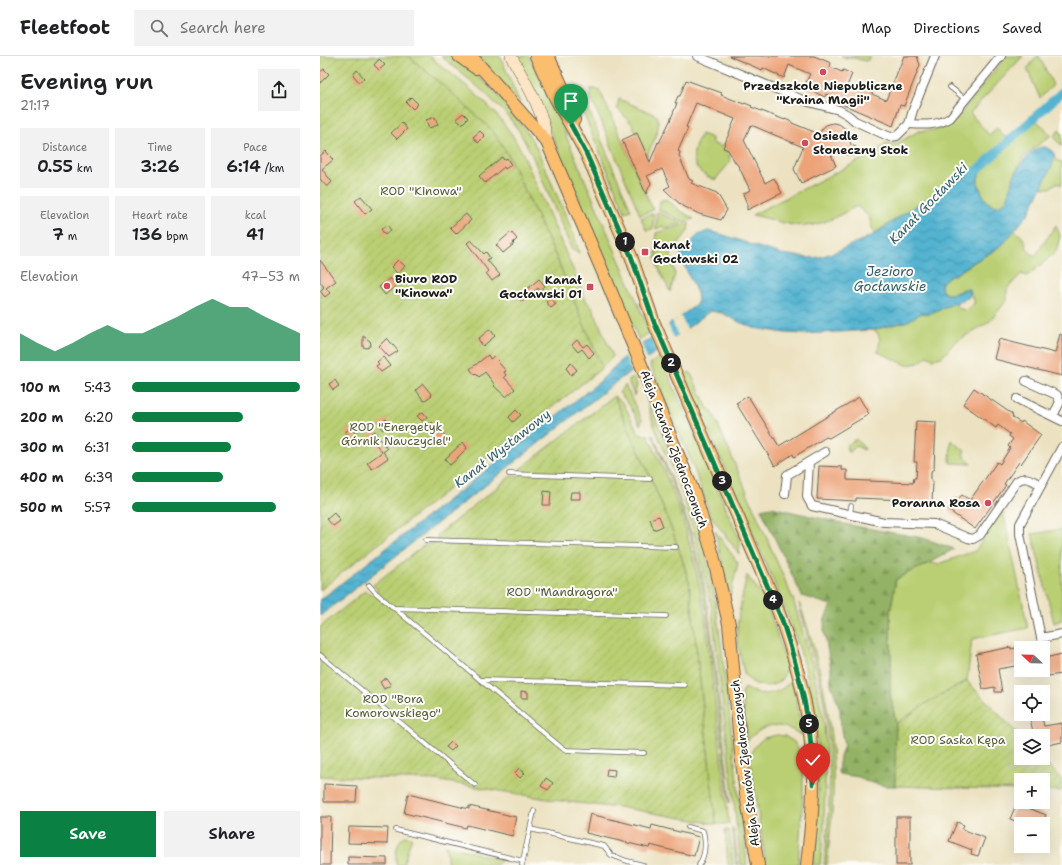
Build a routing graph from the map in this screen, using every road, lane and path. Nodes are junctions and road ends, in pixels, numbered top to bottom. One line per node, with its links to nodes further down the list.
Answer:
1 (459, 56): 9 (main road)
2 (471, 56): 9 (main road)
3 (511, 56): 13 (main road, Aleja Stanów Zjednoczonych)
4 (536, 56): 14 (main road)
5 (548, 56): 14 (main road)
6 (697, 56): 12 (street)
7 (935, 56): 12 (street)
8 (1001, 56): 11 (street)
9 (494, 82): 13 (main road)
10 (950, 87): 11 (lane)
11 (966, 100): 12 (street)
12 (909, 124)
13 (547, 142): 44 (main road, Aleja Stanów Zjednoczonych)
14 (586, 153): 45 (main road)
15 (1026, 381): 17 (street)
16 (1017, 399): 17 (street)
17 (1053, 416): 18 (street)
18 (1062, 421)
19 (1062, 447): 24 (street)
20 (825, 452): 21 (street)
21 (809, 462): 24 (street); 25 (street)
22 (509, 474): 23 (lane)
23 (650, 479)
24 (1041, 485): 31 (street)
25 (785, 494)
26 (426, 540): 27 (lane)
27 (676, 547)
28 (369, 585): 29 (lane)
29 (394, 608): 30 (lane); 33 (lane)
30 (666, 616)
31 (1062, 634)
32 (320, 655): 36 (lane)
33 (480, 680): 34 (lane); 35 (lane)
34 (685, 686)
35 (644, 753)
36 (475, 785)
37 (534, 811): 39 (lane)
38 (688, 827): 43 (lane)
39 (530, 829): 41 (lane); 42 (lane)
40 (396, 830): 41 (lane)
41 (523, 863)
42 (643, 865)
43 (699, 865)
44 (758, 865)
45 (807, 865)

